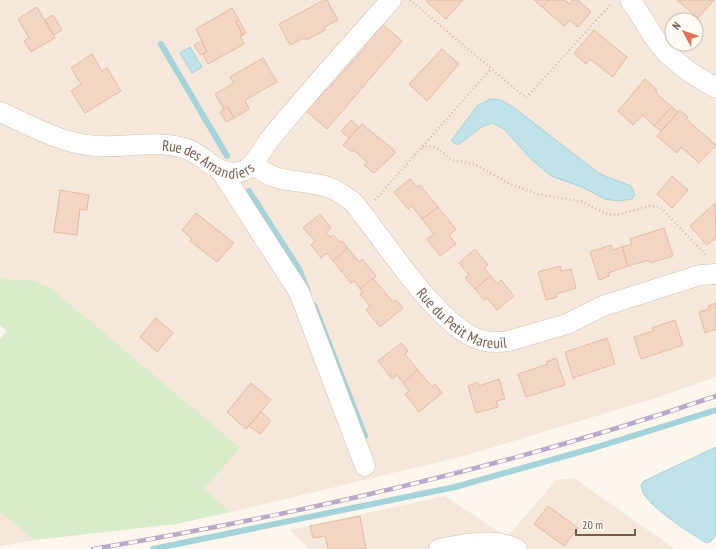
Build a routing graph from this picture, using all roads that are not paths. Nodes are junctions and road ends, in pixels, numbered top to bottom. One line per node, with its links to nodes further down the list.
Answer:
1 (392, 0): 5 (street, Rue des Amandiers)
2 (631, 0): 3 (street)
3 (716, 88)
4 (0, 112): 6 (street, Rue des Amandiers)
5 (253, 163): 6 (street, Rue des Amandiers); 7 (street, Rue du Petit Mareuil)
6 (221, 171): 8 (street)
7 (708, 275)
8 (365, 466)
9 (439, 549): 10 (street)
10 (517, 549)

